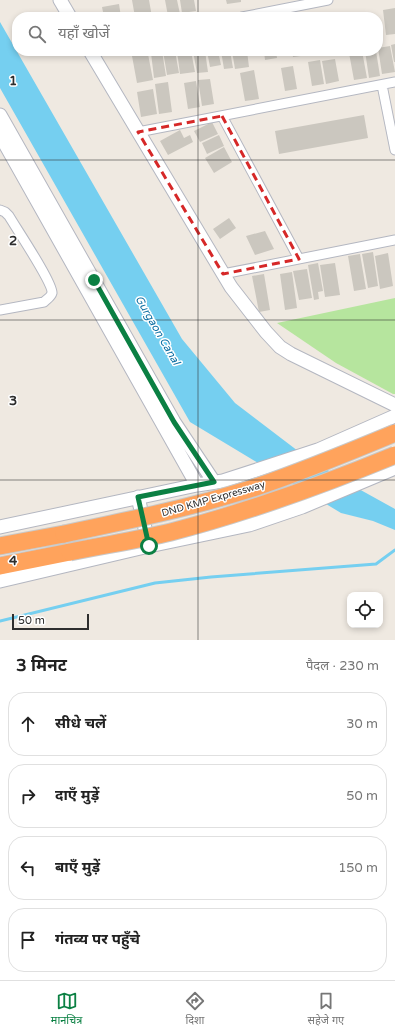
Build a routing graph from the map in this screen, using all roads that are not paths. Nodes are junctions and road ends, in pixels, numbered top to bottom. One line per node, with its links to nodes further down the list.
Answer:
1 (60, 0): 4 (street)
2 (328, 0): 3 (street)
3 (284, 4): 5 (street)
4 (67, 12)
5 (258, 12)
6 (93, 56): 11 (street)
7 (395, 82): 8 (street)
8 (382, 85): 10 (street); 13 (street)
9 (0, 115): 24 (street)
10 (222, 116): 11 (street); 16 (street)
11 (138, 132): 17 (street)
12 (0, 135): 25 (street)
13 (395, 150)
14 (0, 210): 18 (street)
15 (395, 240): 16 (street)
16 (299, 259): 17 (street)
17 (223, 274): 19 (street)
18 (0, 310)
19 (395, 405)
20 (395, 416): 24 (street)
21 (395, 433): 28 (highway, DND KMP Expressway, bridge)
22 (395, 455): 30 (highway, DND KMP Expressway, bridge)
23 (395, 468): 29 (street)
24 (214, 482): 25 (street)
25 (197, 485): 26 (street)
26 (138, 497): 27 (street); 29 (street)
27 (0, 527)
28 (0, 546)
29 (149, 546): 31 (street)
30 (0, 566)
31 (0, 580)

